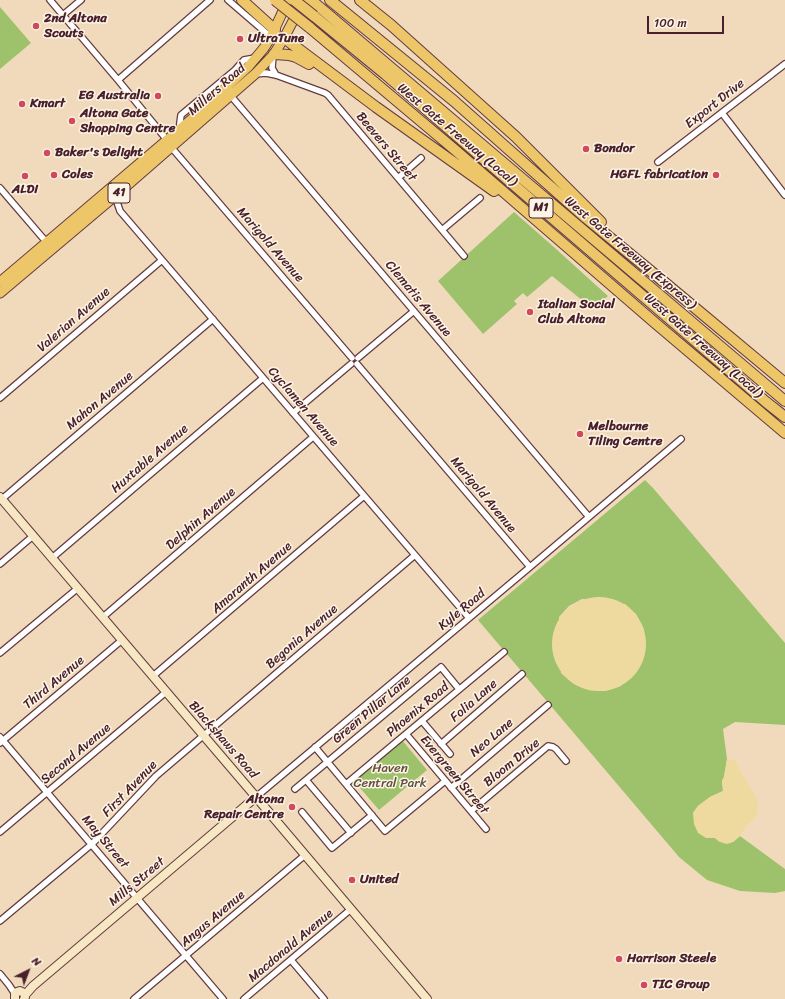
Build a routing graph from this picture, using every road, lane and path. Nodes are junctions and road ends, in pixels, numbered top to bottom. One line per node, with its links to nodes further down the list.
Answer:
1 (50, 0): 13 (street, Marigold Avenue)
2 (81, 0): 13 (street)
3 (210, 0): 20 (street)
4 (228, 0): 14 (street)
5 (242, 0): 14 (highway)
6 (275, 0): 34 (highway, West Gate Freeway (Local) / M1, bridge)
7 (288, 0): 14 (main road, Millers Road / 41)
8 (294, 0): 51 (highway, West Gate Freeway (Express) / M1, bridge)
9 (304, 0): 15 (main road, Millers Road / 41)
10 (330, 0): 41 (highway, West Gate Freeway (Local) / M1)
11 (360, 0): 41 (highway)
12 (315, 3): 49 (highway, West Gate Freeway (Express) / M1)
13 (63, 15): 20 (street, Marigold Avenue)
14 (273, 34): 15 (main road); 24 (main road, Millers Road / 41)
15 (284, 38): 16 (main road, Millers Road / 41); 22 (highway)
16 (274, 54): 18 (main road, Millers Road / 41); 19 (street); 22 (highway)
17 (785, 64): 23 (street, Export Drive)
18 (255, 74): 19 (street, Beevers Street); 21 (main road, Millers Road / 41)
19 (276, 75): 27 (street, Beevers Street)
20 (118, 80): 24 (street, Marigold Avenue)
21 (231, 96): 24 (main road, Millers Road / 41); 43 (street, Clematis Avenue)
22 (376, 107): 34 (highway)
23 (722, 114): 26 (street, Export Drive); 30 (street)
24 (169, 144): 29 (main road, Millers Road / 41); 37 (main road, Millers Road / 41); 45 (street, Marigold Avenue)
25 (421, 158): 27 (street)
26 (658, 162)
27 (398, 178): 35 (street, Beevers Street)
28 (0, 188): 37 (street)
29 (121, 191): 32 (main road, Millers Road / 41); 33 (street)
30 (785, 195)
31 (480, 198): 35 (street)
32 (98, 210): 33 (street); 36 (main road, Millers Road / 41)
33 (120, 211): 39 (street, Cyclamen Avenue)
34 (542, 224): 52 (highway, West Gate Freeway (Local) / M1)
35 (442, 230): 38 (street, Beevers Street)
36 (65, 237): 37 (street); 42 (main road, Millers Road / 41)
37 (47, 242): 40 (main road, Millers Road / 41)
38 (464, 256)
39 (162, 260): 44 (street, Cyclamen Avenue); 48 (street, Valerian Avenue)
40 (0, 282)
41 (664, 282): 47 (highway, West Gate Freeway (Local) / M1)
42 (0, 293)
43 (414, 311): 45 (street); 57 (street, Clematis Avenue)
44 (213, 319): 46 (street, Cyclamen Avenue); 56 (street, Mahon Avenue)
45 (354, 361): 50 (street); 62 (street, Marigold Avenue)
46 (263, 378): 50 (street, Cyclamen Avenue); 60 (street, Huxtable Avenue)
47 (785, 383)
48 (0, 398)
49 (785, 401)
50 (293, 413): 53 (street, Cyclamen Avenue)
51 (785, 417)
52 (785, 433)
53 (314, 437): 55 (street, Cyclamen Avenue); 64 (street, Delphin Avenue)
54 (681, 439): 57 (street, Kyle Road)
55 (364, 496): 59 (street, Cyclamen Avenue); 70 (street, Amaranth Avenue)
56 (1, 498): 58 (main road, Blackshaws Road)
57 (590, 517): 62 (street, Kyle Road)
58 (33, 536): 60 (main road, Blackshaws Road); 61 (street)
59 (415, 555): 65 (street, Cyclamen Avenue); 76 (street, Begonia Avenue)
60 (52, 558): 63 (main road, Blackshaws Road)
61 (0, 564)
62 (530, 567): 65 (street, Kyle Road)
63 (78, 588): 64 (main road, Blackshaws Road); 68 (street)
64 (103, 617): 66 (main road, Blackshaws Road)
65 (469, 618): 79 (street, Kyle Road)
66 (122, 640): 70 (main road, Blackshaws Road); 77 (street, Third Avenue)
67 (504, 652): 71 (street, Phoenix Road)
68 (0, 653)
69 (522, 674): 78 (street, Folia Lane)
70 (153, 676): 72 (main road, Blackshaws Road)
71 (459, 689): 74 (street, Phoenix Road); 82 (street, Green Pillar Lane)
72 (166, 692): 76 (main road, Blackshaws Road); 88 (street, Second Avenue)
73 (548, 705): 86 (street, Neo Lane)
74 (422, 721): 75 (street, Phoenix Road); 78 (street)
75 (406, 734): 84 (street, Evergreen Street); 85 (street, Phoenix Road)
76 (204, 736): 89 (main road, Blackshaws Road); 96 (street, First Avenue)
77 (1, 740): 88 (street, May Street)
78 (441, 744): 80 (street)
79 (315, 747): 82 (street); 89 (street, Kyle Road)
80 (450, 754)
81 (566, 761): 90 (street, Bloom Drive)
82 (327, 762): 83 (street, Green Pillar Lane); 85 (street)
83 (306, 780): 87 (street, Green Pillar Lane); 95 (street)
84 (445, 781): 86 (street, Evergreen Street); 92 (street)
85 (346, 784): 92 (street)
86 (451, 788): 90 (street, Evergreen Street)
87 (295, 789)
88 (48, 792): 94 (street, Second Avenue); 96 (street, May Street)
89 (256, 797): 97 (main road, Blackshaws Road); 98 (main road, Mills Street)
90 (470, 811): 93 (street, Evergreen Street)
91 (302, 812): 95 (street)
92 (372, 815): 95 (street)
93 (486, 829)
94 (0, 832)
95 (351, 833)
96 (92, 844): 98 (street, May Street); 100 (street, First Avenue)
97 (305, 855): 99 (main road, Blackshaws Road); 101 (street, Angus Avenue)
98 (138, 898): 101 (street, May Street); 104 (main road, Mills Street)
99 (351, 909): 102 (street, Macdonald Avenue); 109 (main road, Blackshaws Road)
100 (0, 922)
101 (186, 956): 105 (street, Angus Avenue); 106 (street, May Street)
102 (291, 960): 107 (street, Macdonald Avenue); 108 (street)
103 (0, 974): 104 (street)
104 (20, 996)
105 (134, 999)
106 (223, 999)
107 (244, 999)
108 (324, 999)
109 (427, 999)

